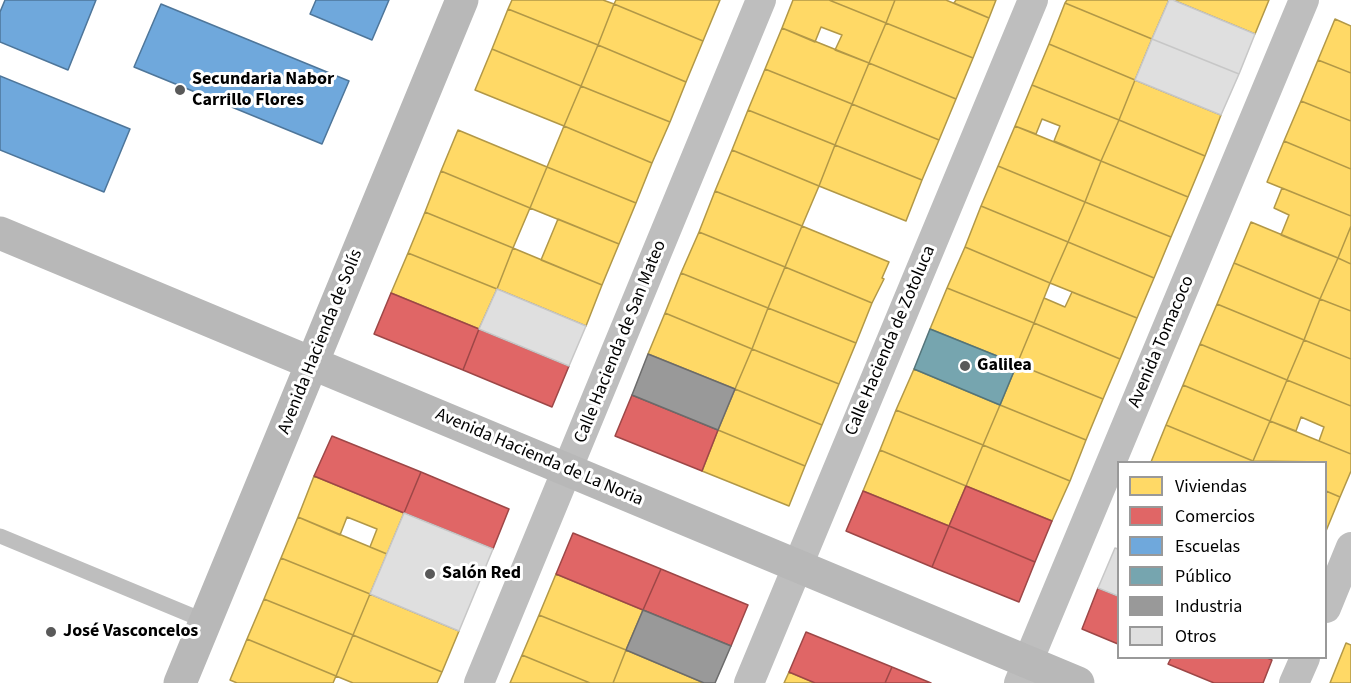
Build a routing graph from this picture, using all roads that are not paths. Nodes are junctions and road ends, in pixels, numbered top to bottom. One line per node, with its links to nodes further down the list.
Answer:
1 (462, 0): 6 (street, Avenida Hacienda de Solís)
2 (761, 0): 7 (street, Calle Hacienda de San Mateo)
3 (1033, 0): 10 (street, Calle Hacienda de Zotoluca)
4 (1304, 0): 14 (street, Avenida Tomacoco)
5 (0, 233): 6 (street, Avenida Hacienda de La Noria)
6 (312, 363): 7 (street, Avenida Hacienda de La Noria); 12 (street, Avenida Hacienda de Solís)
7 (568, 470): 10 (street, Avenida Hacienda de La Noria); 16 (street, Calle Hacienda de San Mateo)
8 (0, 536): 12 (lane)
9 (1351, 548): 11 (street)
10 (798, 566): 14 (street, Avenida Hacienda de La Noria); 17 (street, Calle Hacienda de Zotoluca)
11 (1327, 606)
12 (205, 621): 15 (street, Avenida Hacienda de Solís)
13 (1304, 659): 19 (street)
14 (1024, 672): 18 (street, Avenida Hacienda de La Noria)
15 (180, 683)
16 (479, 683)
17 (749, 683)
18 (1078, 683)
19 (1294, 683)

